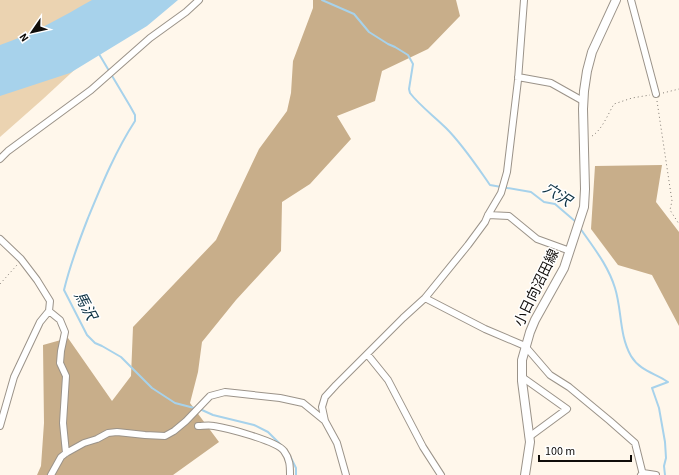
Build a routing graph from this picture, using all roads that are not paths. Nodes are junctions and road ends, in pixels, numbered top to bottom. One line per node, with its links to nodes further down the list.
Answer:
1 (199, 0): 8 (street)
2 (524, 0): 5 (street)
3 (616, 0): 7 (main road, 小日向沼田線)
4 (631, 0): 6 (street)
5 (518, 77): 7 (street); 9 (street)
6 (656, 94)
7 (583, 101): 11 (main road, 小日向沼田線)
8 (0, 159)
9 (488, 215): 11 (street); 12 (street)
10 (0, 239): 13 (street)
11 (570, 251): 14 (main road, 小日向沼田線)
12 (425, 298): 14 (street); 15 (street)
13 (48, 311): 18 (street); 21 (street)
14 (525, 346): 16 (main road, 小日向沼田線); 22 (street)
15 (367, 354): 17 (street); 26 (street)
16 (522, 377): 20 (main road, 小日向沼田線); 20 (street)
17 (325, 421): 21 (street); 25 (street)
18 (0, 426)
19 (198, 426): 24 (street)
20 (529, 437): 27 (main road, 小日向沼田線)
21 (66, 453): 23 (street)
22 (642, 474): 28 (street)
23 (51, 475)
24 (290, 475)
25 (346, 475)
26 (441, 475)
27 (525, 475)
28 (656, 475)

